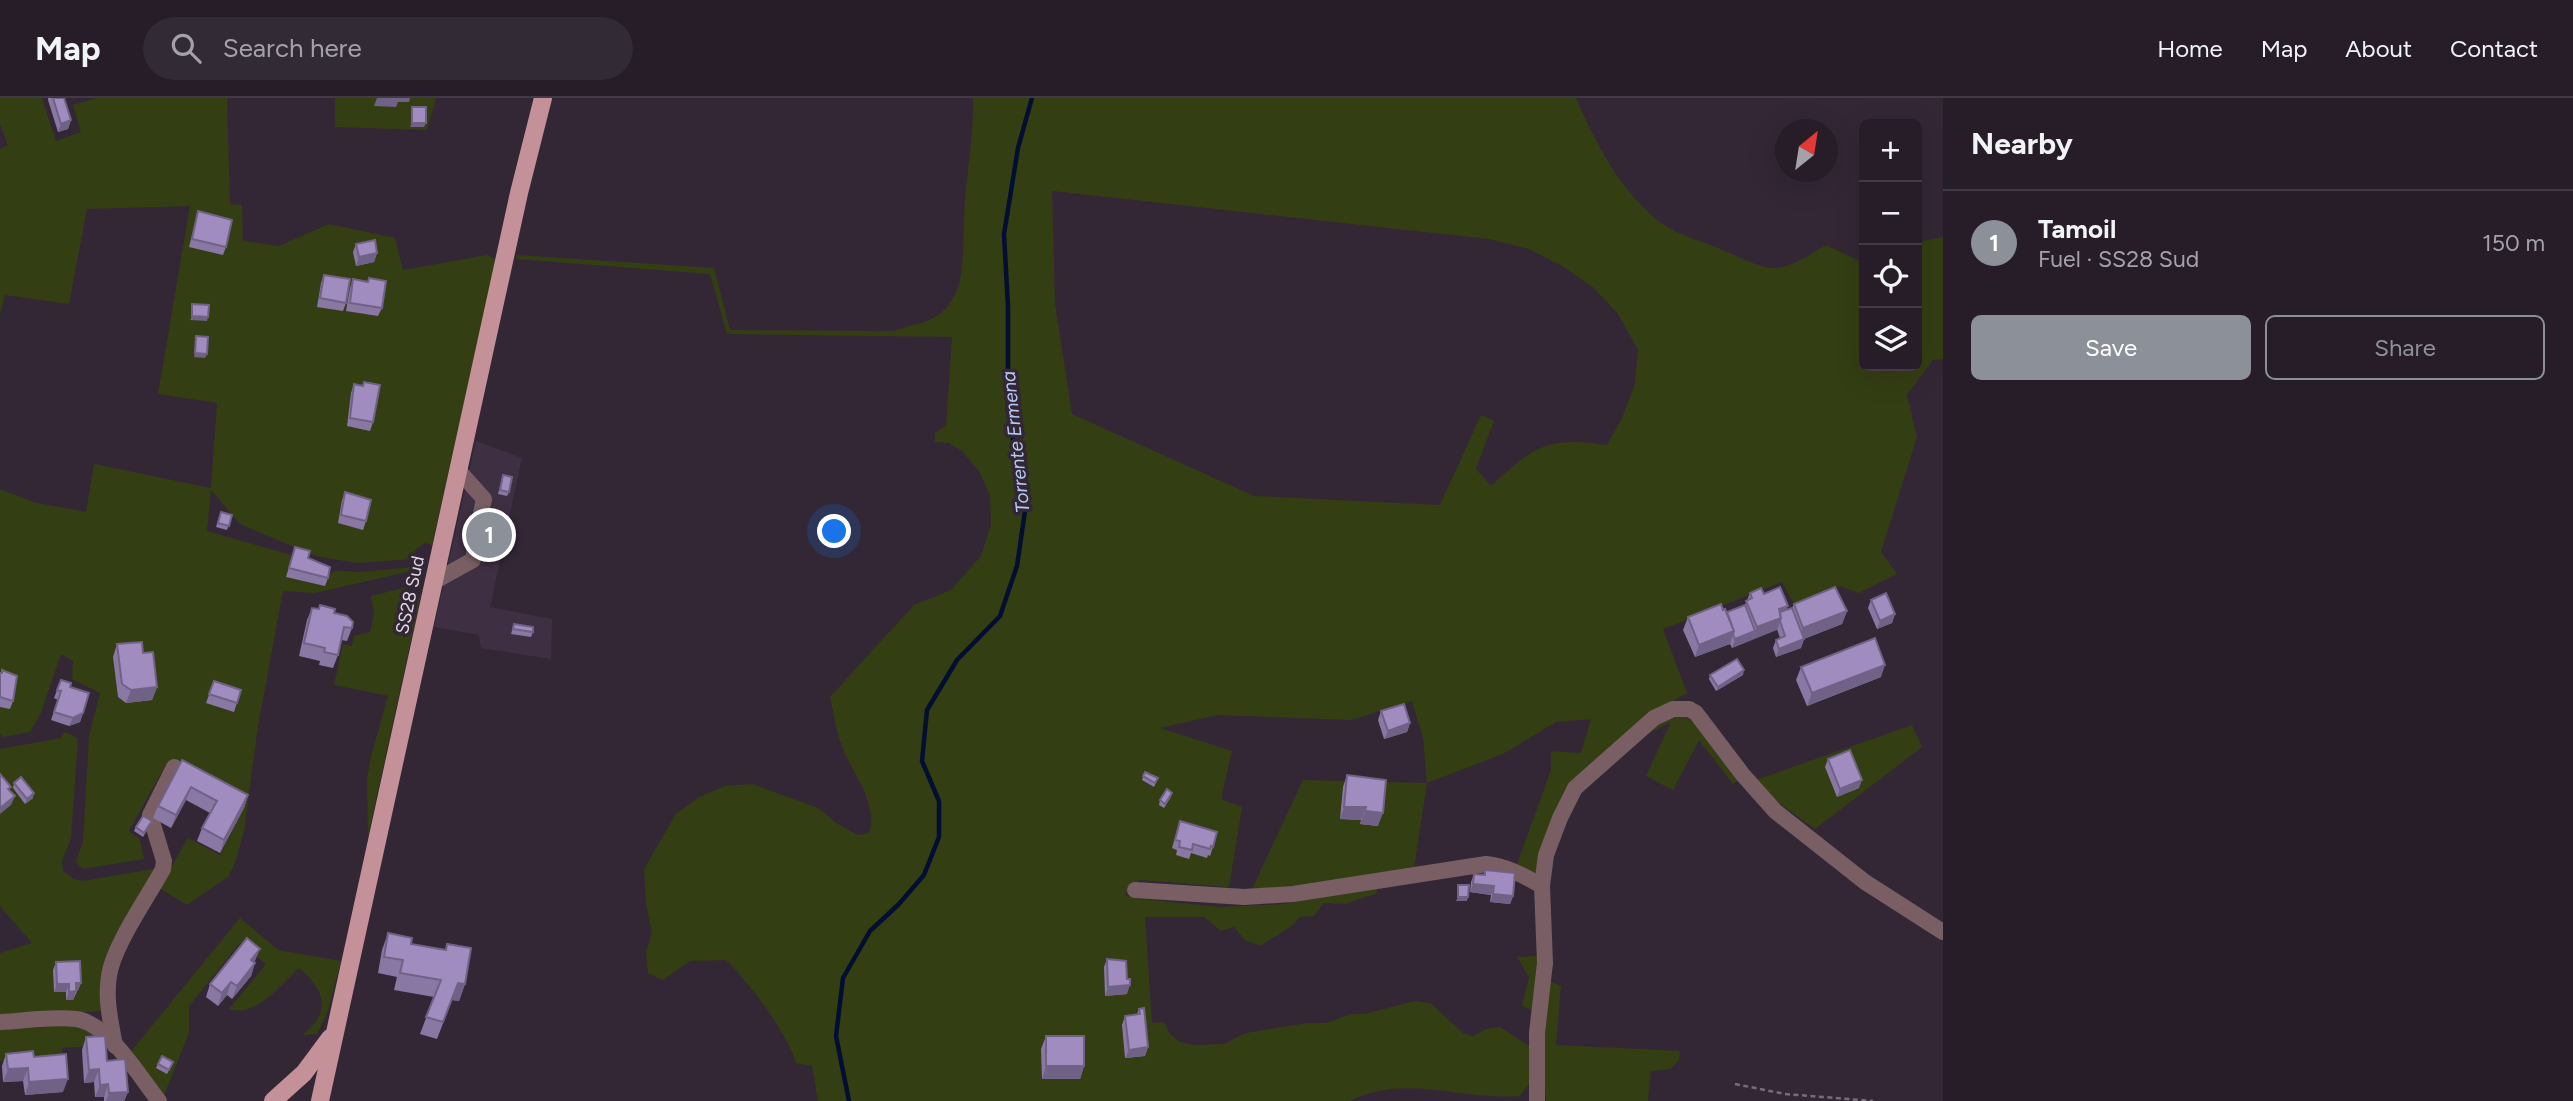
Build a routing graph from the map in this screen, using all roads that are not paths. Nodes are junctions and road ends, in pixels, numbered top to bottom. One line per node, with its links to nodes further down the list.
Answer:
1 (543, 98): 2 (main road, SS28 Sud)
2 (459, 471): 3 (street); 5 (main road, SS28 Sud)
3 (479, 523)
4 (476, 542): 5 (street)
5 (435, 581): 11 (main road, SS28 Sud)
6 (174, 767): 12 (street)
7 (1542, 886): 8 (street); 9 (street); 17 (street)
8 (1135, 890)
9 (1943, 932)
10 (0, 1022): 12 (street)
11 (336, 1029): 13 (main road); 16 (main road, SS28 Sud)
12 (116, 1046): 14 (street)
13 (288, 1089): 15 (main road); 16 (main road)
14 (159, 1101)
15 (273, 1101)
16 (320, 1101)
17 (1537, 1101)

